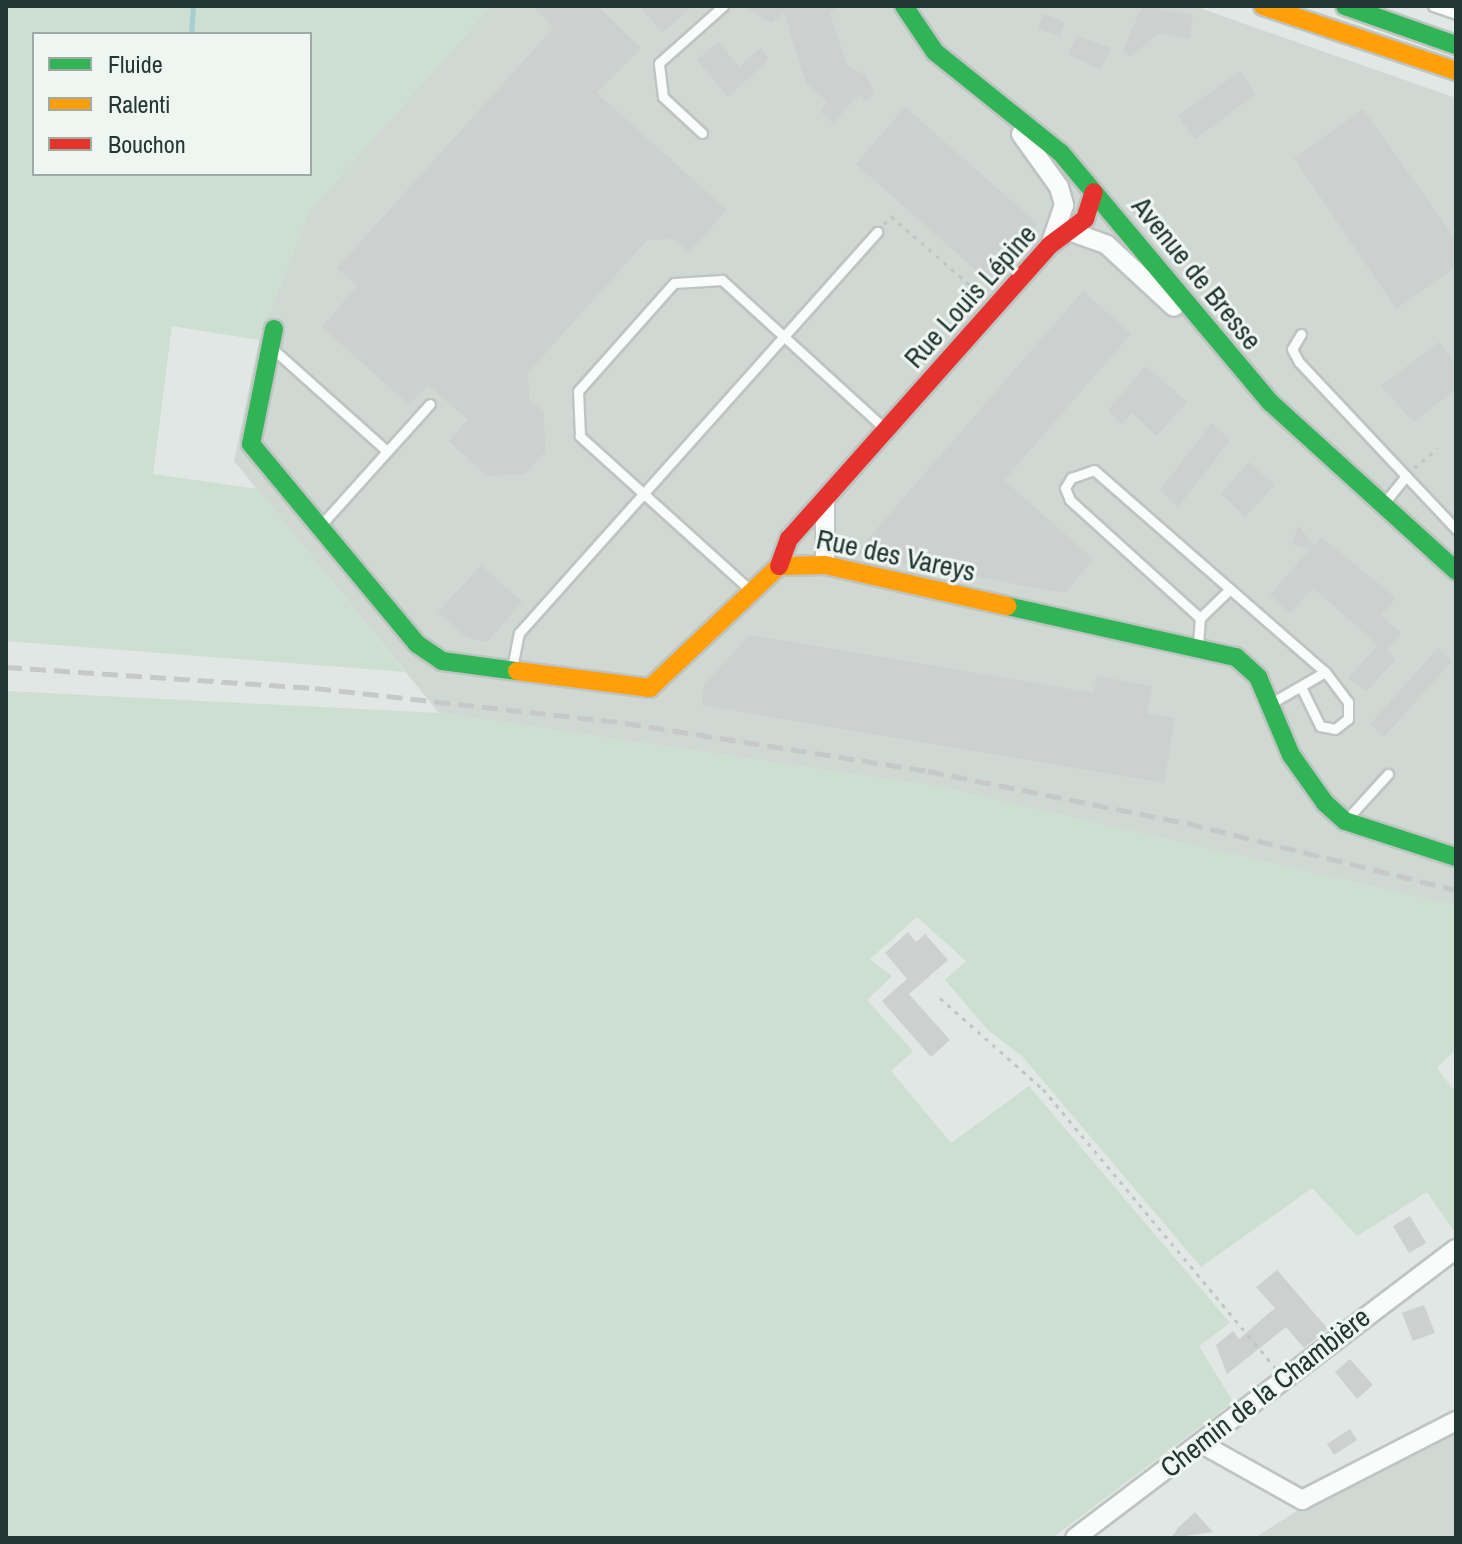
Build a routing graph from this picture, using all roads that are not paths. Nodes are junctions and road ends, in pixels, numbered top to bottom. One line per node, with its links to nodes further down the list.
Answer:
1 (723, 6): 10 (lane)
2 (904, 6): 9 (street, Avenue de Bresse)
3 (1263, 6): 8 (street)
4 (1345, 6): 7 (street)
5 (1433, 6): 6 (lane)
6 (1456, 14)
7 (1456, 45)
8 (1456, 71)
9 (972, 82): 11 (street, Avenue de Bresse); 14 (street)
10 (702, 133)
11 (1094, 192): 13 (street); 18 (street, Avenue de Bresse)
12 (877, 232): 16 (lane)
13 (1072, 232): 14 (street, Rue Louis Lépine); 18 (street, Rue Louis Lépine)
14 (1050, 245): 20 (street, Rue Louis Lépine)
15 (1301, 334): 22 (lane)
16 (784, 336): 20 (lane); 23 (lane); 23 (lane)
17 (272, 338): 21 (lane); 26 (street, Rue des Vareys)
18 (1245, 376): 25 (street, Avenue de Bresse)
19 (430, 404): 21 (lane)
20 (887, 430): 24 (street, Rue Louis Lépine)
21 (387, 451): 26 (lane)
22 (1406, 476): 25 (lane); 27 (lane)
23 (644, 494): 31 (lane); 35 (lane)
24 (825, 500): 28 (street); 29 (street, Rue Louis Lépine)
25 (1380, 508): 30 (street, Avenue de Bresse)
26 (319, 528): 35 (street, Rue des Vareys)
27 (1456, 529)
28 (825, 565): 29 (street, Rue des Vareys); 34 (street, Rue des Vareys)
29 (779, 566): 31 (street, Rue des Vareys)
30 (1456, 571)
31 (748, 588): 35 (street, Rue des Vareys)
32 (1230, 589): 33 (lane); 33 (lane); 36 (lane)
33 (1200, 618): 34 (lane)
34 (1198, 645): 38 (street, Rue des Vareys)
35 (511, 671)
36 (1325, 672): 37 (lane); 37 (lane)
37 (1303, 691): 38 (lane)
38 (1270, 703): 40 (street, Rue des Vareys)
39 (1388, 774): 40 (lane)
40 (1345, 821): 41 (street, Rue des Vareys)
41 (1456, 857)
42 (1456, 1249): 44 (street, Chemin de la Chambière)
43 (1456, 1421): 44 (street)
44 (1202, 1444): 45 (street, Chemin de la Chambière)
45 (1075, 1538)

